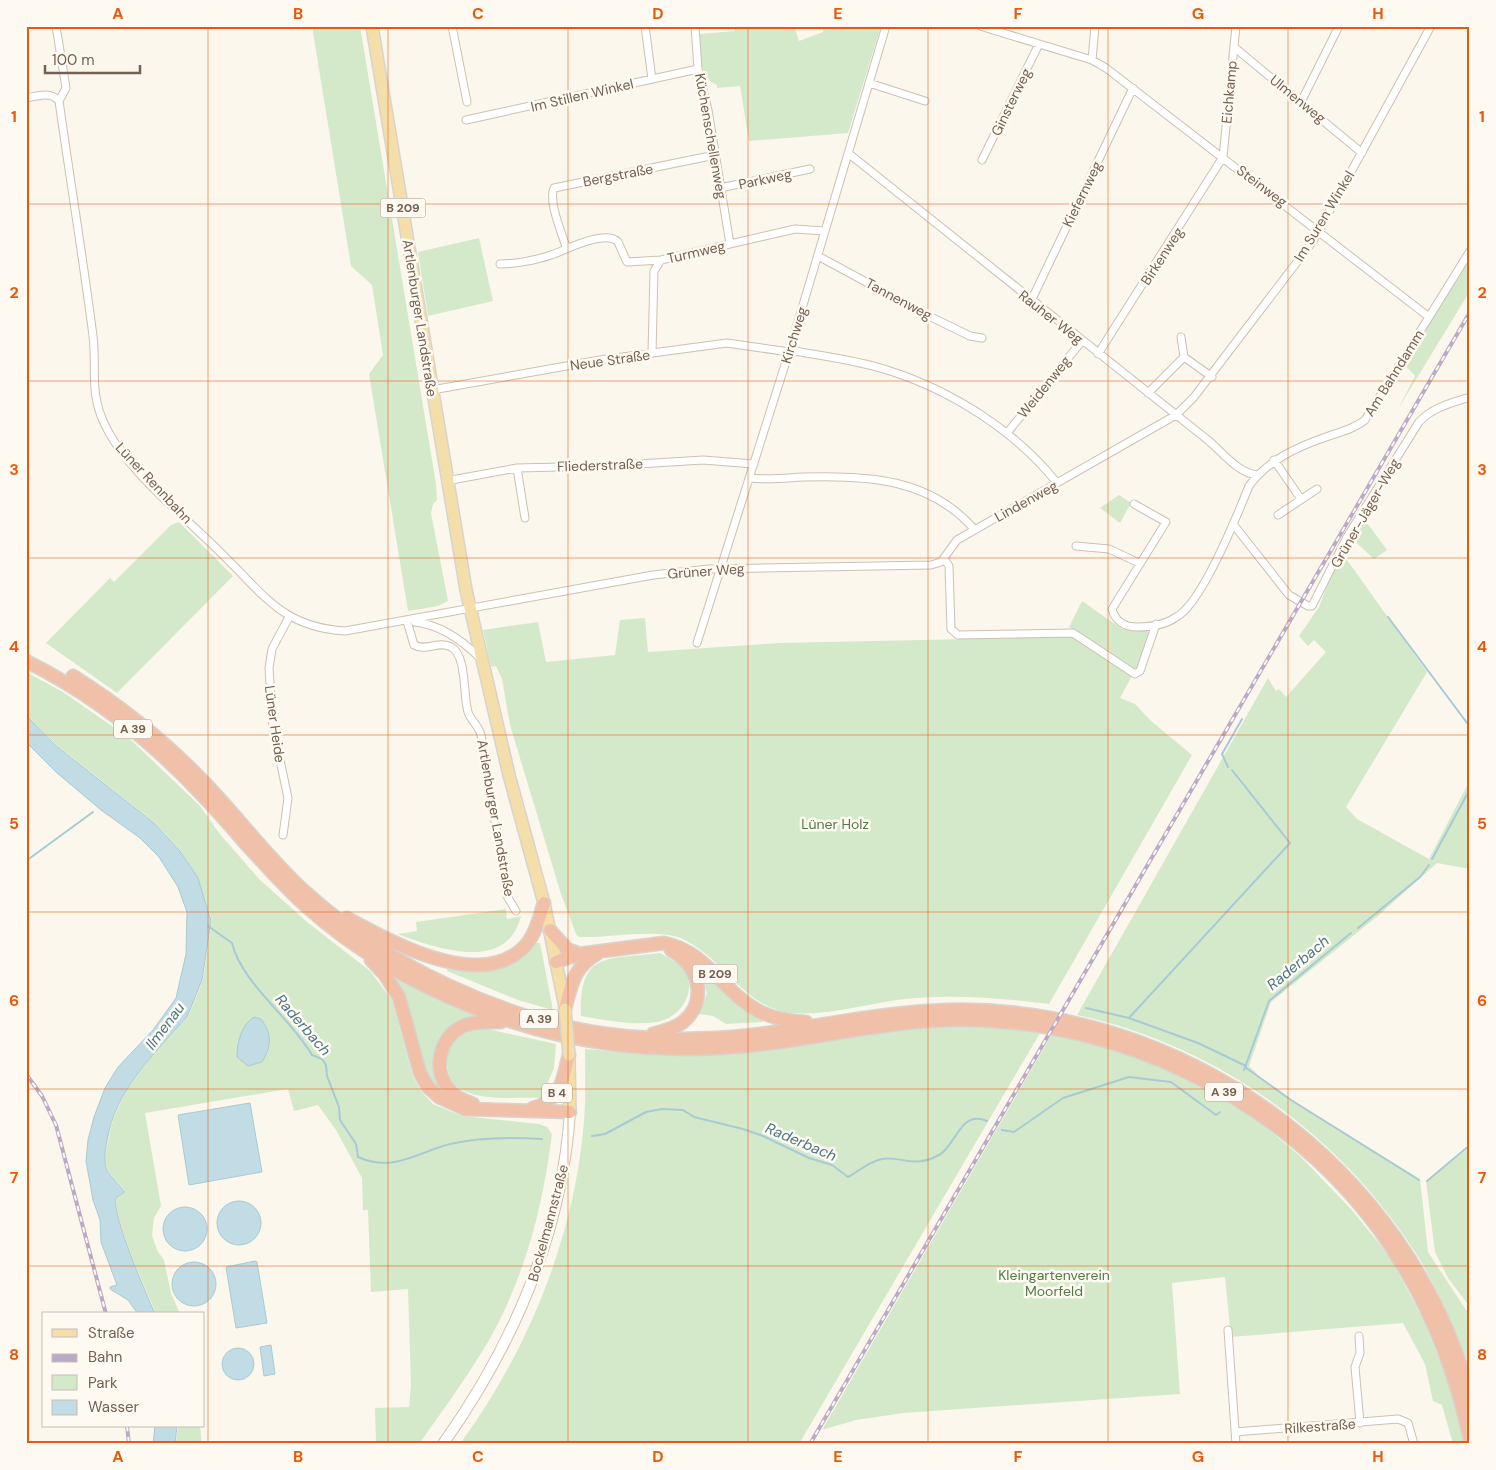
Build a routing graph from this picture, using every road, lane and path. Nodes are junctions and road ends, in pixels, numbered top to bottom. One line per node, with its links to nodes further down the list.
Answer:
1 (56, 26): 20 (street, Lüner Rennbahn)
2 (372, 26): 50 (main road, Artlenburger Landstraße / B 209)
3 (646, 26): 16 (street)
4 (695, 26): 15 (street, Küchenschellenweg)
5 (886, 26): 17 (street, Kirchweg)
6 (980, 26): 12 (street, Steinweg)
7 (1095, 26): 14 (street)
8 (1236, 26): 13 (street, Eichkamp)
9 (1339, 26): 23 (street)
10 (1431, 26): 26 (street, Im Suren Winkel)
11 (454, 27): 22 (street)
12 (1040, 44): 14 (street, Steinweg); 29 (street, Ginsterweg)
13 (1234, 47): 23 (street, Ulmenweg); 28 (street, Eichkamp)
14 (1092, 60): 18 (street, Steinweg)
15 (698, 69): 16 (street, Im Stillen Winkel); 27 (street, Küchenschellenweg)
16 (652, 79): 24 (street, Im Stillen Winkel)
17 (869, 83): 21 (street); 25 (street, Kirchweg)
18 (1133, 88): 28 (street, Steinweg); 40 (street, Kiefernweg)
19 (26, 98): 20 (street)
20 (59, 101): 74 (street, Lüner Rennbahn)
21 (925, 101)
22 (467, 102)
23 (1301, 102): 26 (street, Ulmenweg)
24 (466, 120)
25 (848, 153): 32 (street, Kirchweg); 40 (street, Rauher Weg)
26 (1362, 153): 33 (street, Im Suren Winkel)
27 (715, 155): 31 (street, Küchenschellenweg); 35 (street, Bergstraße)
28 (1223, 157): 33 (street, Steinweg); 47 (street, Birkenweg)
29 (982, 160)
30 (810, 170): 31 (street, Parkweg)
31 (720, 188): 34 (street, Küchenschellenweg)
32 (825, 231): 34 (street, Turmweg); 37 (street, Kirchweg)
33 (1319, 231): 41 (street, Steinweg); 49 (street, Im Suren Winkel)
34 (730, 244): 38 (street, Turmweg)
35 (566, 247): 38 (street); 39 (street)
36 (1470, 251): 41 (street, Am Bahndamm)
37 (818, 256): 43 (street, Tannenweg); 45 (street, Kirchweg)
38 (661, 260): 46 (street, Turmweg)
39 (500, 264)
40 (1031, 301): 44 (street, Rauher Weg)
41 (1429, 317): 55 (street, Am Bahndamm)
42 (1181, 337): 48 (street)
43 (982, 338)
44 (1082, 342): 47 (street, Rauher Weg); 54 (street, Weidenweg)
45 (789, 351): 46 (street, Neue Straße); 54 (street, Neue Straße); 56 (street, Kirchweg)
46 (652, 353): 50 (street, Neue Straße)
47 (1098, 354): 51 (street, Rauher Weg)
48 (1184, 357): 49 (street); 51 (street)
49 (1212, 377): 53 (street, Im Suren Winkel)
50 (432, 390): 60 (main road, Artlenburger Landstraße / B 209)
51 (1148, 393): 53 (street, Rauher Weg)
52 (1470, 397): 67 (street, Grüner-Jäger-Weg)
53 (1176, 415): 58 (street, Rauher Weg); 61 (street, Lindenweg)
54 (1007, 434): 61 (street, Neue Straße)
55 (1274, 460): 58 (street, Am Bahndamm); 63 (street)
56 (754, 464): 57 (street, Fliederstraße); 59 (street, Kirchweg)
57 (517, 468): 60 (street, Fliederstraße); 66 (street)
58 (1257, 475): 67 (street, Am Bahndamm)
59 (750, 478): 68 (street); 72 (street, Kirchweg)
60 (446, 480): 73 (main road, Artlenburger Landstraße / B 209)
61 (1057, 483): 68 (street, Lindenweg)
62 (1316, 489): 63 (street)
63 (1301, 499): 65 (street)
64 (1134, 504): 71 (street)
65 (1278, 515)
66 (525, 518)
67 (1233, 524): 76 (street, Am Bahndamm)
68 (975, 530): 70 (street, Lindenweg)
69 (1076, 546): 71 (street)
70 (944, 559): 72 (street, Grüner Weg); 76 (street)
71 (1139, 563): 76 (street)
72 (721, 569): 73 (street, Grüner Weg); 77 (street, Kirchweg)
73 (469, 609): 75 (street, Lüner Rennbahn); 79 (main road, B 209)
74 (289, 617): 75 (street, Lüner Rennbahn); 81 (street, Lüner Heide)
75 (407, 621): 79 (street); 84 (street, Artlenburger Landstraße)
76 (1156, 624)
77 (697, 643)
78 (26, 652): 82 (highway, A 39)
79 (480, 658): 83 (main road, B 209)
80 (26, 661): 87 (highway, A 39)
81 (283, 835)
82 (316, 901): 83 (highway); 94 (highway, A 39)
83 (544, 903): 85 (main road, B 209)
84 (516, 911)
85 (550, 930): 89 (highway, B 209); 90 (main road, B 209)
86 (652, 945): 88 (highway, B 209); 93 (highway, B 209); 94 (highway)
87 (358, 946): 92 (highway, A 39); 96 (highway)
88 (600, 951): 89 (highway, B 209); 91 (highway)
89 (579, 954): 90 (highway)
90 (556, 962): 91 (main road, B 209)
91 (565, 1009): 95 (main road, Bockelmannstraße / B 209, bridge)
92 (511, 1022): 96 (highway, A 39); 104 (highway, A 39)
93 (836, 1023): 94 (highway, A 39); 101 (highway, A 39)
94 (643, 1037)
95 (569, 1054): 97 (highway, B 4); 98 (main road, Bockelmannstraße / B 209)
96 (487, 1109): 97 (highway)
97 (523, 1110): 98 (highway)
98 (570, 1112): 105 (main road, Bockelmannstraße)
99 (1228, 1330): 103 (street)
100 (1359, 1336): 102 (street)
101 (1470, 1396)
102 (1360, 1423): 103 (street, Rilkestraße); 107 (street, Rilkestraße)
103 (1235, 1432): 106 (street)
104 (1470, 1440)
105 (443, 1444)
106 (1236, 1444)
107 (1414, 1444)

